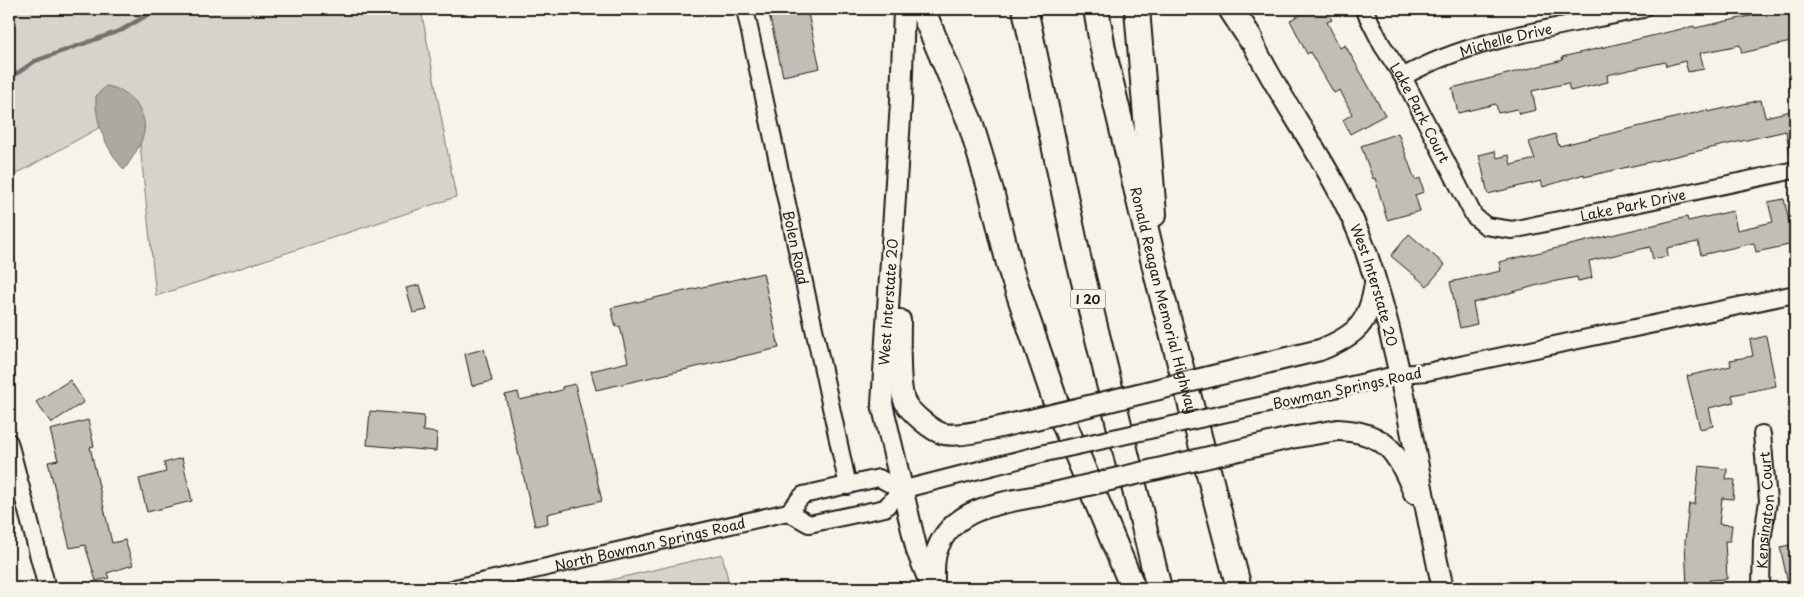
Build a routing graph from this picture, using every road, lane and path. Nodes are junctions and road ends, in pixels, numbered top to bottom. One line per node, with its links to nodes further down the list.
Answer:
1 (745, 9): 22 (street, Bolen Road)
2 (904, 9): 15 (main road, West Interstate 20)
3 (922, 9): 29 (highway)
4 (1025, 9): 30 (highway, I 20)
5 (1096, 9): 16 (highway, Ronald Reagan Memorial Highway)
6 (1137, 9): 16 (highway)
7 (1231, 9): 11 (highway)
8 (1237, 9): 11 (main road, West Interstate 20)
9 (1364, 9): 12 (street, Lake Park Court)
10 (1643, 9): 12 (street, Michelle Drive)
11 (1250, 38): 17 (main road, West Interstate 20)
12 (1403, 77): 14 (street, Lake Park Court)
13 (1795, 170): 14 (street, Lake Park Drive)
14 (1474, 216)
15 (892, 251): 17 (main road, bridge); 23 (main road, West Interstate 20)
16 (1158, 280): 31 (highway, Ronald Reagan Memorial Highway)
17 (1375, 282): 19 (main road, West Interstate 20)
18 (1795, 294): 19 (street, Bowman Springs Road)
19 (1400, 374): 23 (street, Bowman Springs Road, bridge); 25 (main road, West Interstate 20)
20 (1762, 434): 33 (street, Kensington Court)
21 (9, 442): 26 (street)
22 (848, 486): 23 (street); 24 (street)
23 (901, 490): 24 (street); 28 (main road, West Interstate 20)
24 (788, 512): 27 (street, North Bowman Springs Road)
25 (1429, 529): 28 (main road, bridge); 32 (main road, West Interstate 20)
26 (47, 588)
27 (455, 588)
28 (933, 588)
29 (1133, 588)
30 (1159, 588)
31 (1239, 588)
32 (1443, 588)
33 (1761, 588)

